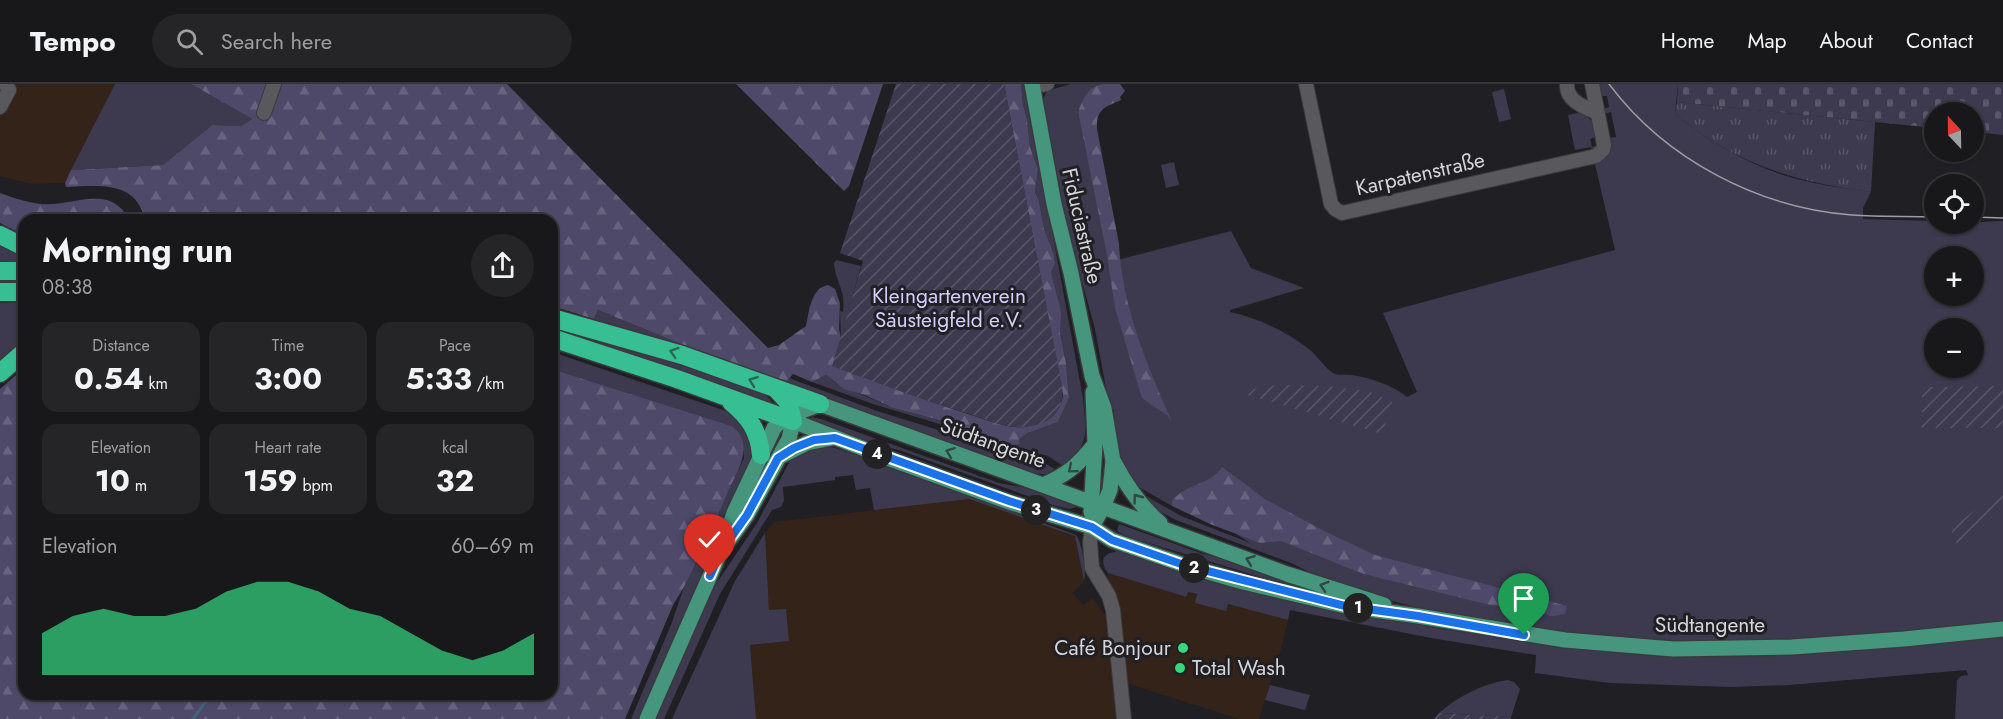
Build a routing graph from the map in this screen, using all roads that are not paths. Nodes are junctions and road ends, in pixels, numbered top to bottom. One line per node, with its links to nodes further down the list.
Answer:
1 (6, 84): 7 (street)
2 (274, 84): 9 (street)
3 (1306, 84): 8 (street, Karpatenstraße)
4 (1567, 84): 8 (street)
5 (1592, 84): 8 (street, Karpatenstraße)
6 (1037, 85): 20 (main road, Fiduciastraße)
7 (0, 107)
8 (1598, 113)
9 (264, 114)
10 (0, 235): 11 (highway)
11 (18, 244)
12 (0, 270): 13 (highway)
13 (18, 271)
14 (0, 292): 15 (highway)
15 (18, 292)
16 (558, 320): 21 (highway, Südtangente, one-way to 16)
17 (558, 340): 22 (highway, Südtangente)
18 (18, 357): 19 (highway)
19 (0, 372)
20 (1092, 376): 26 (main road, Fiduciastraße); 28 (main road, Fiduciastraße)
21 (777, 390): 23 (highway, Südtangente); 24 (highway)
22 (723, 395): 24 (highway, Südtangente); 27 (highway)
23 (820, 404): 24 (main road); 29 (main road, Südtangente, one-way to 23)
24 (790, 418): 25 (main road, Südtangente); 27 (main road)
25 (835, 438): 27 (main road); 31 (main road, Südtangente)
26 (1095, 444): 29 (main road, one-way to 29); 30 (main road, Fiduciastraße)
27 (769, 456): 35 (main road)
28 (1113, 461): 30 (main road, Fiduciastraße); 32 (main road, one-way to 28)
29 (1043, 485): 30 (main road, Südtangente)
30 (1097, 505): 31 (main road, Fiduciastraße); 32 (main road, Südtangente)
31 (1092, 527): 33 (main road, Südtangente); 36 (street)
32 (1167, 529): 33 (main road, Südtangente, one-way to 32)
33 (1418, 616): 34 (main road, Südtangente)
34 (2003, 629)
35 (647, 719)
36 (1124, 719)

